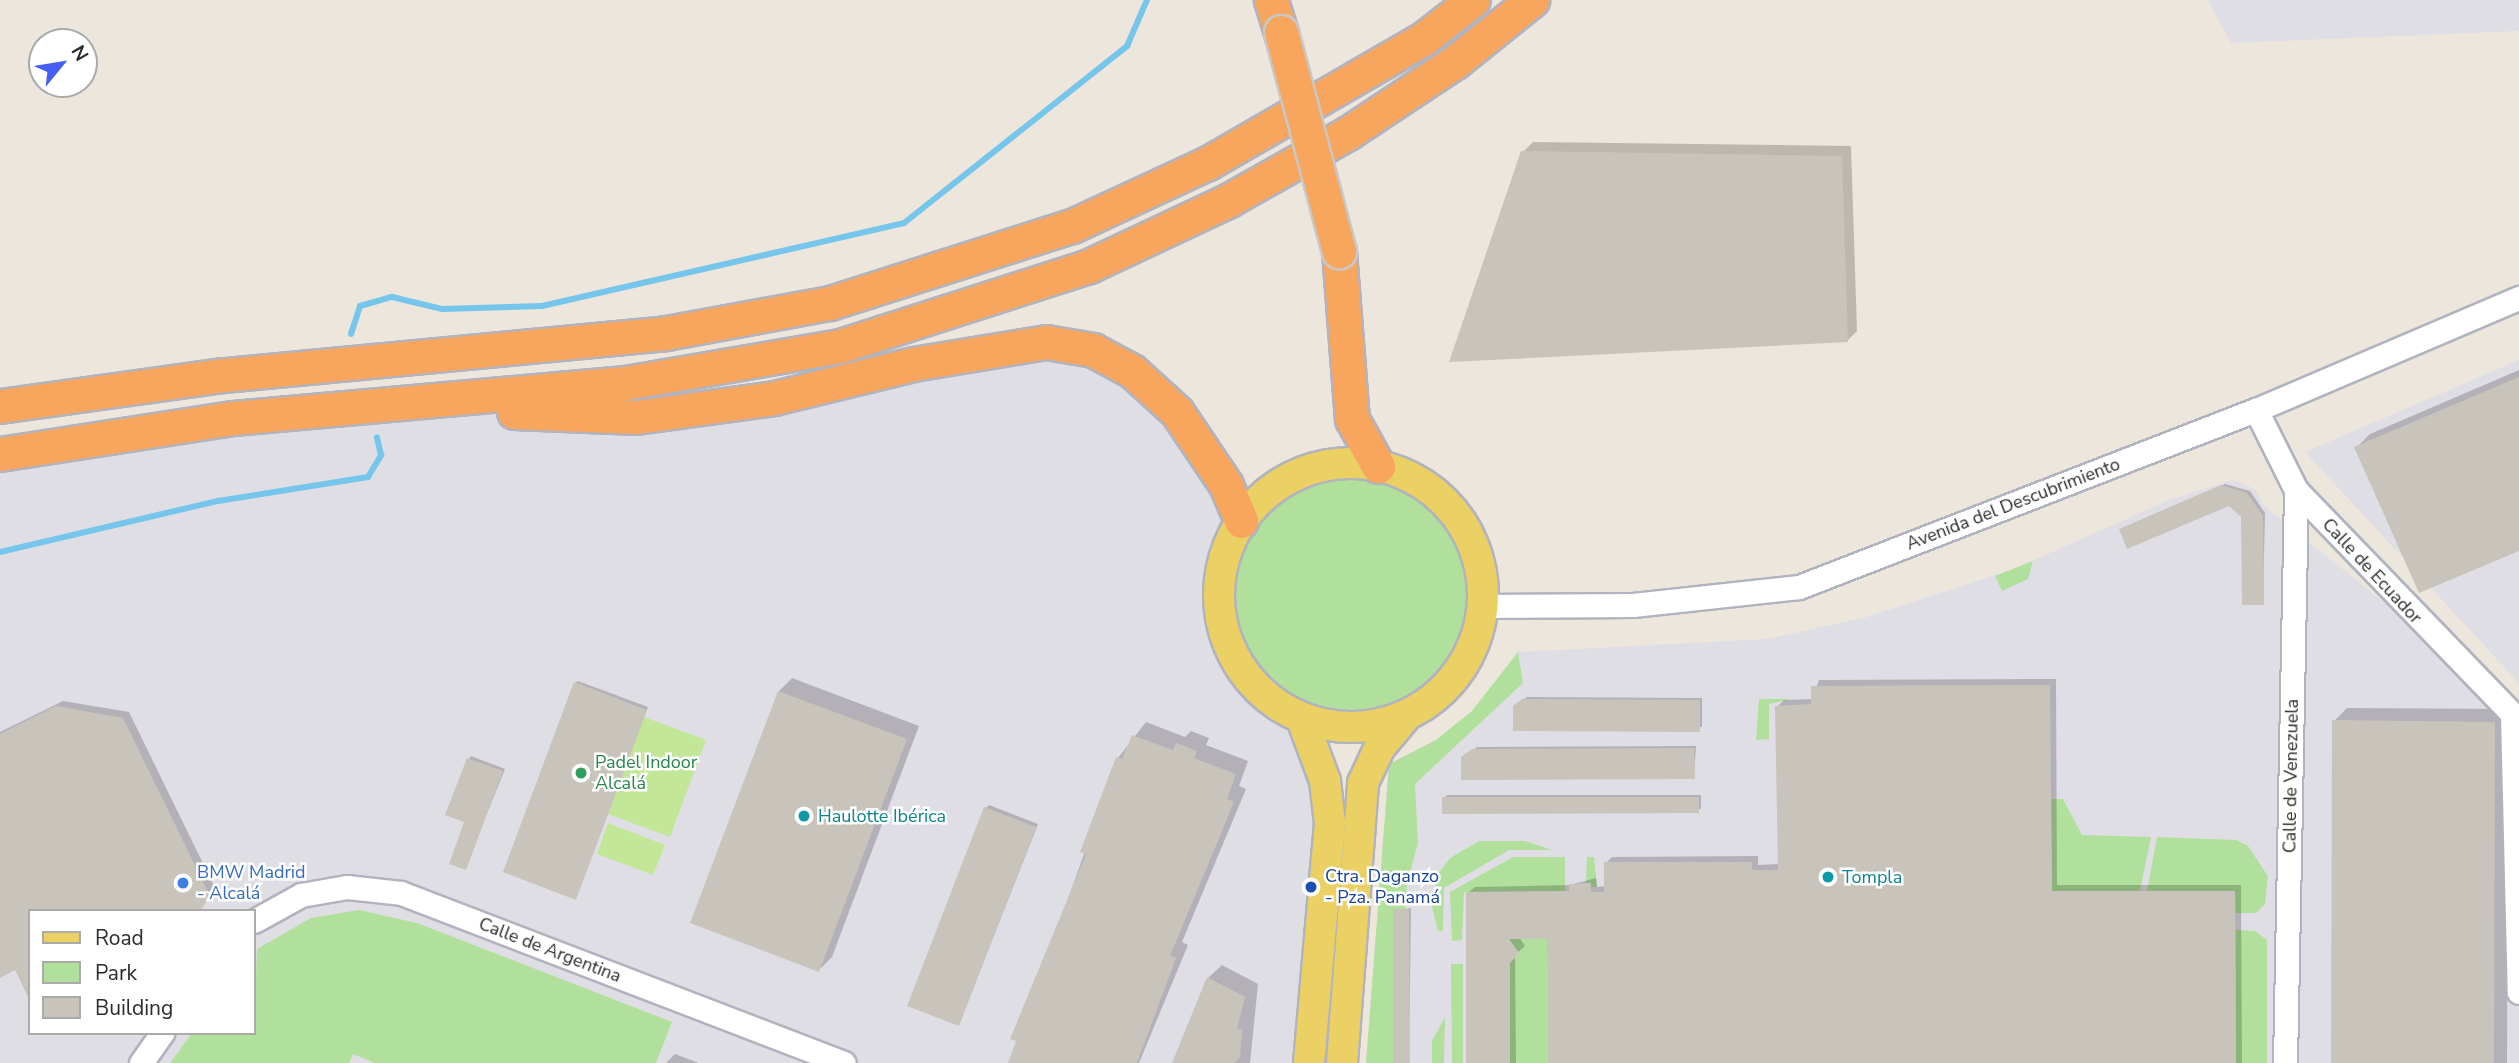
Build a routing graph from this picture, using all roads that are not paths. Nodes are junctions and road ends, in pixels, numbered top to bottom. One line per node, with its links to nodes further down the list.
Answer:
1 (1271, 0): 11 (highway, bridge)
2 (1442, 0): 5 (highway)
3 (1473, 0): 5 (highway)
4 (1532, 0): 8 (highway)
5 (1330, 91): 7 (highway)
6 (2519, 299): 9 (street, Avenida del Descubrimiento)
7 (0, 406)
8 (407, 408): 10 (highway); 13 (highway)
9 (2256, 410): 12 (street, Calle de Ecuador); 14 (street, Avenida del Descubrimiento)
10 (0, 454)
11 (1378, 466): 13 (main road); 14 (main road)
12 (2296, 490): 18 (street, Calle de Ecuador); 24 (street, Calle de Venezuela)
13 (1241, 521): 16 (main road)
14 (1483, 606): 15 (main road)
15 (1404, 718): 16 (main road); 23 (main road)
16 (1302, 719): 22 (main road)
17 (256, 920): 21 (street, Calle de Argentina)
18 (2519, 992)
19 (161, 1035): 20 (street)
20 (141, 1063)
21 (844, 1063)
22 (1309, 1063)
23 (1342, 1063)
24 (2285, 1063)

